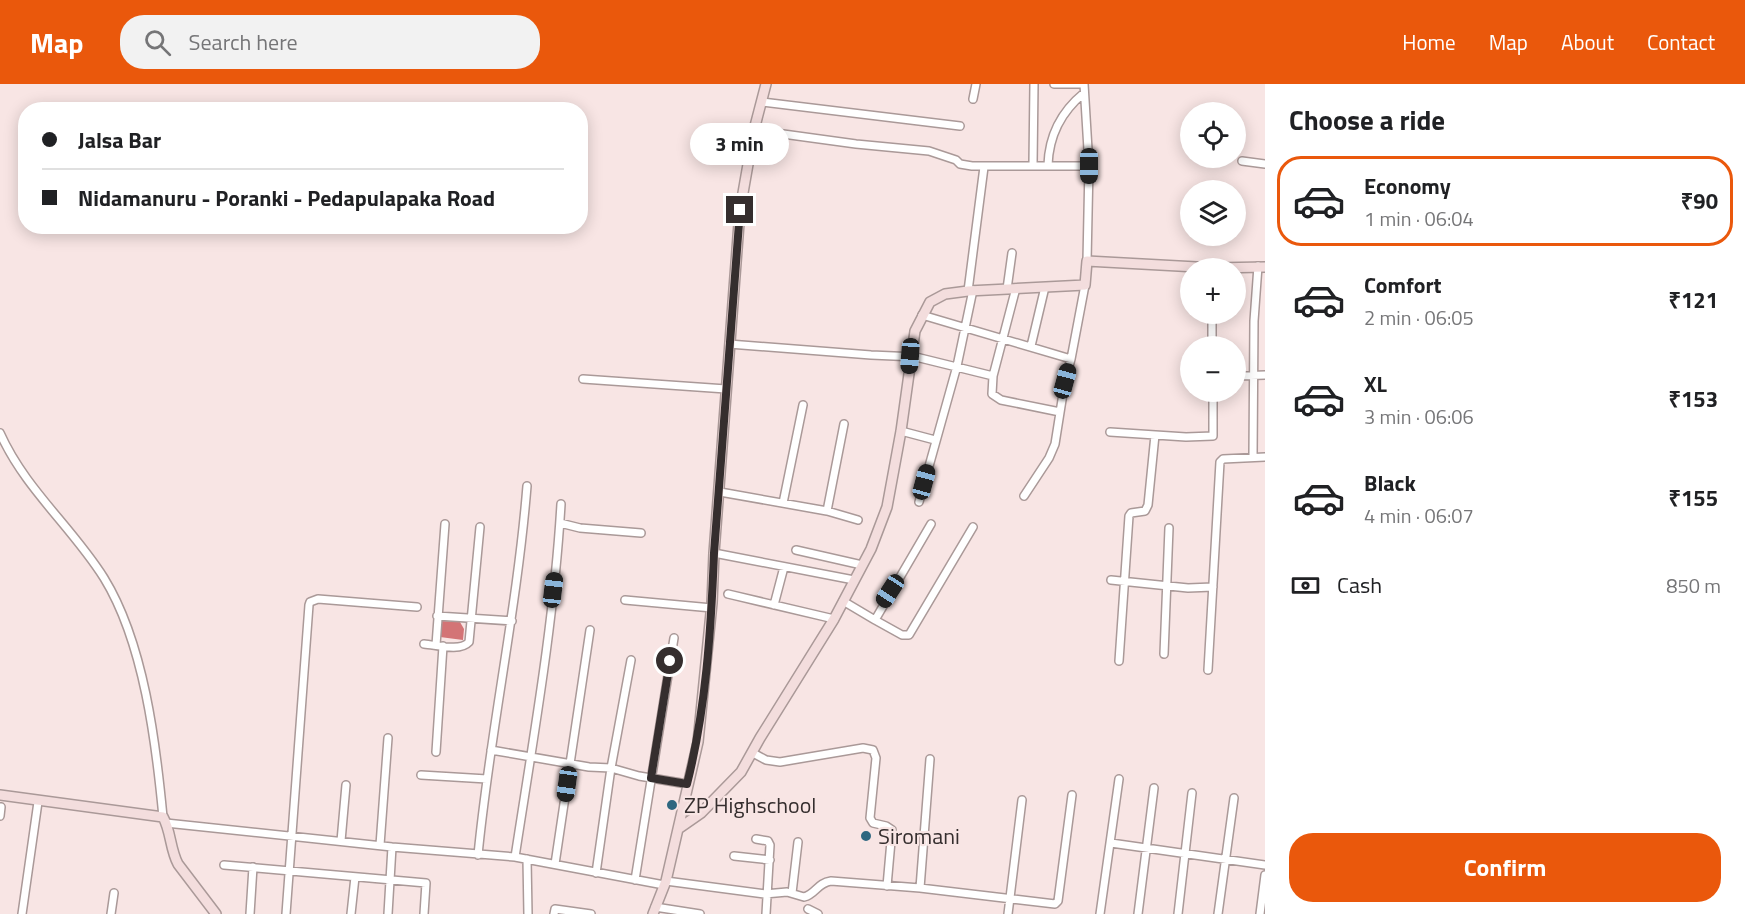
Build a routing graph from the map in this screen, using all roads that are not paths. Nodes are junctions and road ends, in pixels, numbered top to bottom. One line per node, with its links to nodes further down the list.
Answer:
1 (766, 84): 8 (street)
2 (976, 84): 7 (street)
3 (1034, 84): 12 (street)
4 (1054, 84): 5 (street)
5 (1084, 84): 6 (street)
6 (1084, 93): 14 (street); 16 (street)
7 (973, 99)
8 (762, 102): 9 (street); 10 (street)
9 (960, 126)
10 (754, 130): 15 (street); 29 (street)
11 (1246, 162): 13 (street)
12 (1033, 164): 14 (street); 15 (street)
13 (1265, 164)
14 (1048, 165): 16 (street)
15 (984, 166): 25 (street)
16 (1089, 166): 18 (street)
17 (1012, 253): 24 (street)
18 (1087, 261): 19 (street); 22 (street)
19 (1180, 266)
20 (1261, 266): 21 (street); 35 (street)
21 (1246, 267)
22 (1084, 285): 23 (street); 32 (street)
23 (1045, 287): 24 (street); 30 (street)
24 (1012, 289): 25 (street); 28 (street)
25 (970, 290): 26 (street); 27 (street)
26 (922, 315): 27 (street); 31 (street)
27 (965, 328): 28 (street); 33 (street)
28 (1004, 338): 30 (street); 37 (street)
29 (729, 344): 31 (street); 39 (street)
30 (1031, 346): 32 (street)
31 (910, 356): 33 (street); 44 (street)
32 (1071, 359): 42 (street)
33 (957, 366): 37 (street); 48 (street)
34 (1246, 375): 35 (street)
35 (1254, 375): 36 (street); 49 (street)
36 (1265, 375)
37 (993, 376): 42 (street)
38 (583, 380): 39 (street)
39 (726, 389): 52 (street)
40 (1213, 402): 47 (street)
41 (803, 405): 55 (street)
42 (1060, 412): 53 (street)
43 (844, 424): 57 (street)
44 (901, 431): 48 (street); 68 (street)
45 (1110, 432): 47 (street)
46 (0, 433): 117 (street)
47 (1155, 435): 72 (street)
48 (935, 440): 54 (street)
49 (1253, 456): 50 (street); 74 (street)
50 (1265, 457)
51 (527, 486): 85 (street)
52 (720, 492): 55 (street); 67 (street)
53 (1024, 496)
54 (919, 502)
55 (783, 503): 57 (street)
56 (561, 504): 60 (street)
57 (826, 511): 58 (street)
58 (858, 520)
59 (445, 524): 81 (street)
60 (560, 524): 65 (street); 98 (street)
61 (931, 524): 84 (street)
62 (480, 527): 82 (street)
63 (973, 527): 84 (street)
64 (1169, 528): 73 (street)
65 (641, 532)
66 (796, 550): 68 (street)
67 (714, 553): 69 (street); 80 (street)
68 (862, 565): 70 (street)
69 (784, 567): 70 (street); 78 (street)
70 (854, 580): 77 (street)
71 (1111, 580): 72 (street)
72 (1126, 582): 73 (street); 92 (street)
73 (1167, 585): 74 (street); 90 (street)
74 (1214, 588): 93 (street)
75 (728, 594): 78 (street)
76 (625, 600): 80 (street)
77 (843, 601): 83 (street); 84 (street)
78 (774, 605): 83 (street)
79 (417, 607): 119 (street)
80 (712, 608): 106 (street)
81 (436, 616): 82 (street); 89 (street)
82 (472, 619): 85 (street); 89 (street)
83 (834, 619): 97 (street)
84 (875, 620)
85 (512, 621): 95 (street)
86 (590, 630): 100 (street)
87 (674, 638): 103 (street)
88 (424, 644): 89 (street)
89 (439, 645): 96 (street)
90 (1164, 654)
91 (631, 660): 101 (street)
92 (1119, 661)
93 (1208, 670)
94 (388, 738): 124 (street)
95 (491, 750): 98 (street); 104 (street)
96 (436, 752)
97 (753, 753): 118 (street); 145 (street)
98 (531, 757): 100 (street); 130 (street)
99 (930, 759): 146 (street)
100 (570, 764): 101 (street); 134 (street)
101 (611, 768): 103 (street); 139 (street)
102 (421, 776): 104 (street)
103 (651, 778): 106 (street); 143 (street)
104 (487, 779): 128 (street)
105 (1119, 779): 123 (street)
106 (687, 784): 118 (street)
107 (346, 785): 121 (street)
108 (1154, 788): 126 (street)
109 (1192, 793): 127 (street)
110 (0, 795): 114 (street)
111 (1072, 795): 150 (street)
112 (1234, 798): 133 (street)
113 (1022, 800): 150 (street)
114 (38, 802): 117 (street); 154 (street)
115 (1, 807): 116 (street)
116 (0, 816)
117 (165, 820): 119 (street); 156 (street)
118 (678, 829): 144 (street)
119 (291, 836): 121 (street); 138 (street)
120 (756, 839): 132 (street)
121 (341, 841): 124 (street)
122 (798, 842): 149 (street)
123 (1111, 843): 126 (street); 169 (street)
124 (380, 845): 125 (street)
125 (392, 847): 128 (street); 142 (street)
126 (1146, 848): 127 (street); 170 (street)
127 (1185, 854): 133 (street); 171 (street)
128 (478, 855): 130 (street)
129 (734, 855): 132 (street)
130 (515, 857): 131 (street)
131 (527, 859): 134 (street); 162 (street)
132 (770, 860): 148 (street)
133 (1225, 860): 136 (street); 172 (street)
134 (555, 864): 139 (street)
135 (224, 865): 137 (street)
136 (1265, 865)
137 (253, 867): 138 (street); 157 (street)
138 (289, 870): 141 (street); 158 (street)
139 (596, 873): 143 (street)
140 (1265, 875): 173 (street)
141 (355, 877): 142 (street); 159 (street)
142 (390, 880): 160 (street); 161 (street)
143 (635, 880): 144 (street)
144 (665, 883): 148 (street); 152 (street)
145 (887, 886): 146 (street); 149 (street)
146 (920, 888): 150 (street)
147 (114, 893): 155 (street)
148 (768, 893): 149 (street); 166 (street)
149 (792, 893)
150 (1010, 899): 168 (street)
151 (808, 909): 167 (street)
152 (654, 911): 165 (street)
153 (573, 913): 163 (street); 164 (street)
154 (22, 914)
155 (111, 914)
156 (216, 914)
157 (250, 914)
158 (286, 914)
159 (351, 914)
160 (388, 914)
161 (424, 914)
162 (528, 914)
163 (554, 914)
164 (591, 914)
165 (700, 914)
166 (766, 914)
167 (818, 914)
168 (1008, 914)
169 (1100, 914)
170 (1138, 914)
171 (1178, 914)
172 (1218, 914)
173 (1260, 914)

